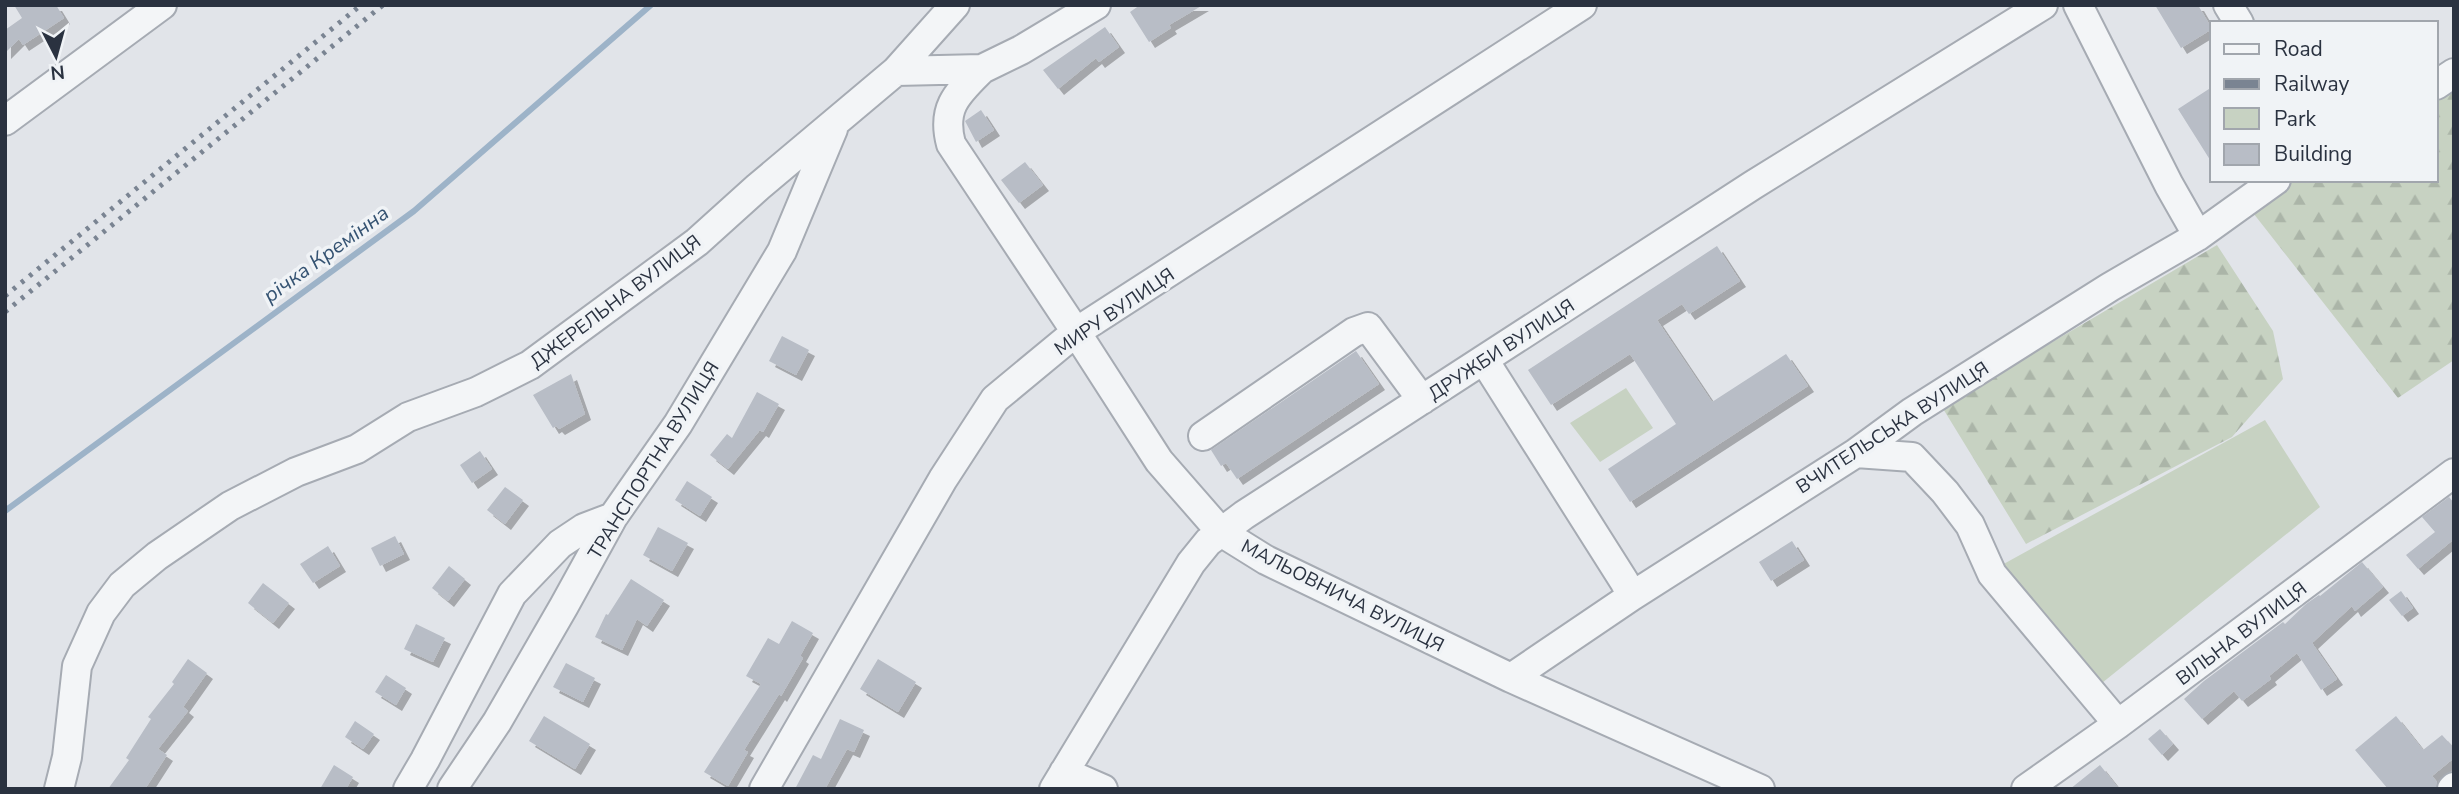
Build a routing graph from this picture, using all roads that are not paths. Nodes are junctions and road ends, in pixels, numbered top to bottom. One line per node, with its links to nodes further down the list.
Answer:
1 (162, 5): 13 (street)
2 (955, 5): 10 (street)
3 (1096, 5): 9 (street)
4 (1582, 5): 17 (street, МИРУ ВУЛИЦЯ)
5 (2043, 5): 18 (street, ДРУЖБИ ВУЛИЦЯ)
6 (2078, 5): 16 (street)
7 (2228, 5): 8 (street)
8 (2238, 21)
9 (982, 69): 10 (street); 17 (street, МАЛЬОВНИЧА ВУЛИЦЯ)
10 (896, 71): 14 (street, ДЖЕРЕЛЬНА ВУЛИЦЯ)
11 (2454, 74): 12 (street)
12 (2438, 84)
13 (5, 121)
14 (836, 121): 23 (street, ТРАНСПОРТНА ВУЛИЦЯ); 29 (street, ДЖЕРЕЛЬНА ВУЛИЦЯ)
15 (2273, 182): 16 (street, ВЧИТЕЛЬСЬКА ВУЛИЦЯ)
16 (2198, 236): 21 (street, ВЧИТЕЛЬСЬКА ВУЛИЦЯ)
17 (1076, 332): 24 (street, МАЛЬОВНИЧА ВУЛИЦЯ); 32 (street, МИРУ ВУЛИЦЯ)
18 (1484, 360): 19 (street, ДРУЖБИ ВУЛИЦЯ); 25 (street)
19 (1422, 400): 20 (street); 24 (street, ДРУЖБИ ВУЛИЦЯ)
20 (1203, 436)
21 (1856, 453): 25 (street, ВЧИТЕЛЬСЬКА ВУЛИЦЯ); 27 (street)
22 (2452, 477): 27 (street, ВІЛЬНА ВУЛИЦЯ)
23 (613, 517): 30 (street); 31 (street, ТРАНСПОРТНА ВУЛИЦЯ)
24 (1221, 532): 26 (street, МАЛЬОВНИЧА ВУЛИЦЯ); 28 (street, ДРУЖБИ ВУЛИЦЯ)
25 (1632, 596): 26 (street, ВЧИТЕЛЬСЬКА ВУЛИЦЯ)
26 (1511, 678): 34 (street, МАЛЬОВНИЧА ВУЛИЦЯ)
27 (2118, 724): 35 (street, ВІЛЬНА ВУЛИЦЯ)
28 (1059, 780): 33 (street)
29 (59, 789)
30 (408, 789)
31 (452, 789)
32 (764, 789)
33 (1104, 789)
34 (1760, 789)
35 (2026, 789)

